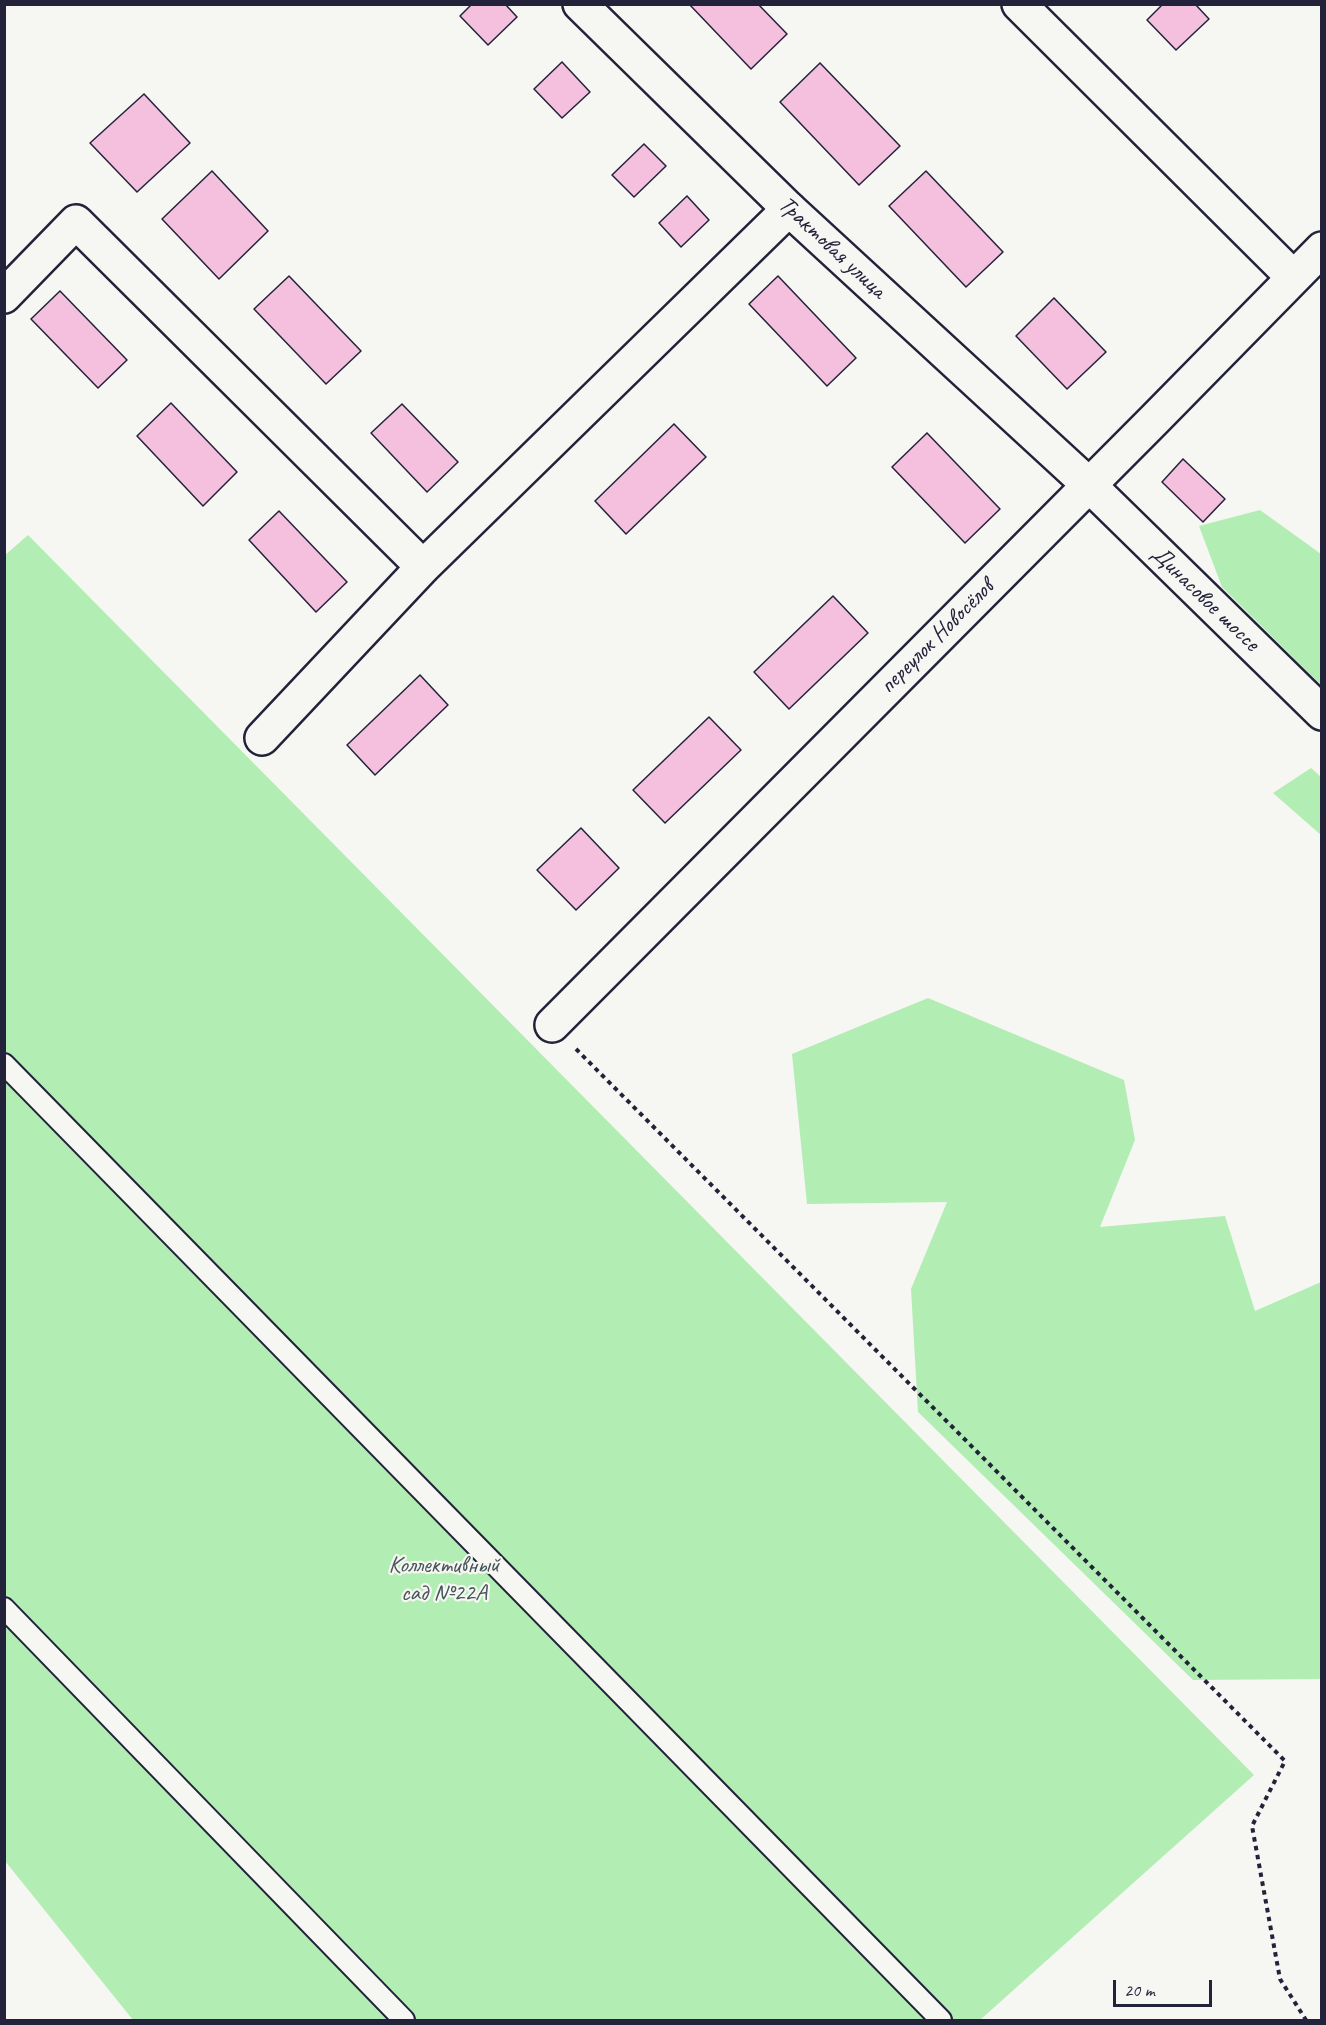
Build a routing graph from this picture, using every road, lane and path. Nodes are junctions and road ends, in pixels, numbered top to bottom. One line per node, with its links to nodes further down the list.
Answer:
1 (580, 4): 3 (street, Трактовая улица)
2 (1019, 4): 5 (street)
3 (789, 209): 7 (street, Трактовая улица); 8 (street)
4 (1322, 249): 5 (street, переулок Новосёлов)
5 (1293, 277): 7 (street, переулок Новосёлов)
6 (4, 296): 8 (street)
7 (1089, 485): 9 (street, Динасовое шоссе); 11 (street, переулок Новосёлов)
8 (423, 567): 10 (street)
9 (1322, 712)
10 (262, 738)
11 (552, 1025): 16 (path)
12 (4, 1064): 15 (lane)
13 (4, 1608): 14 (lane)
14 (404, 2020)
15 (941, 2020)
16 (1306, 2020)

